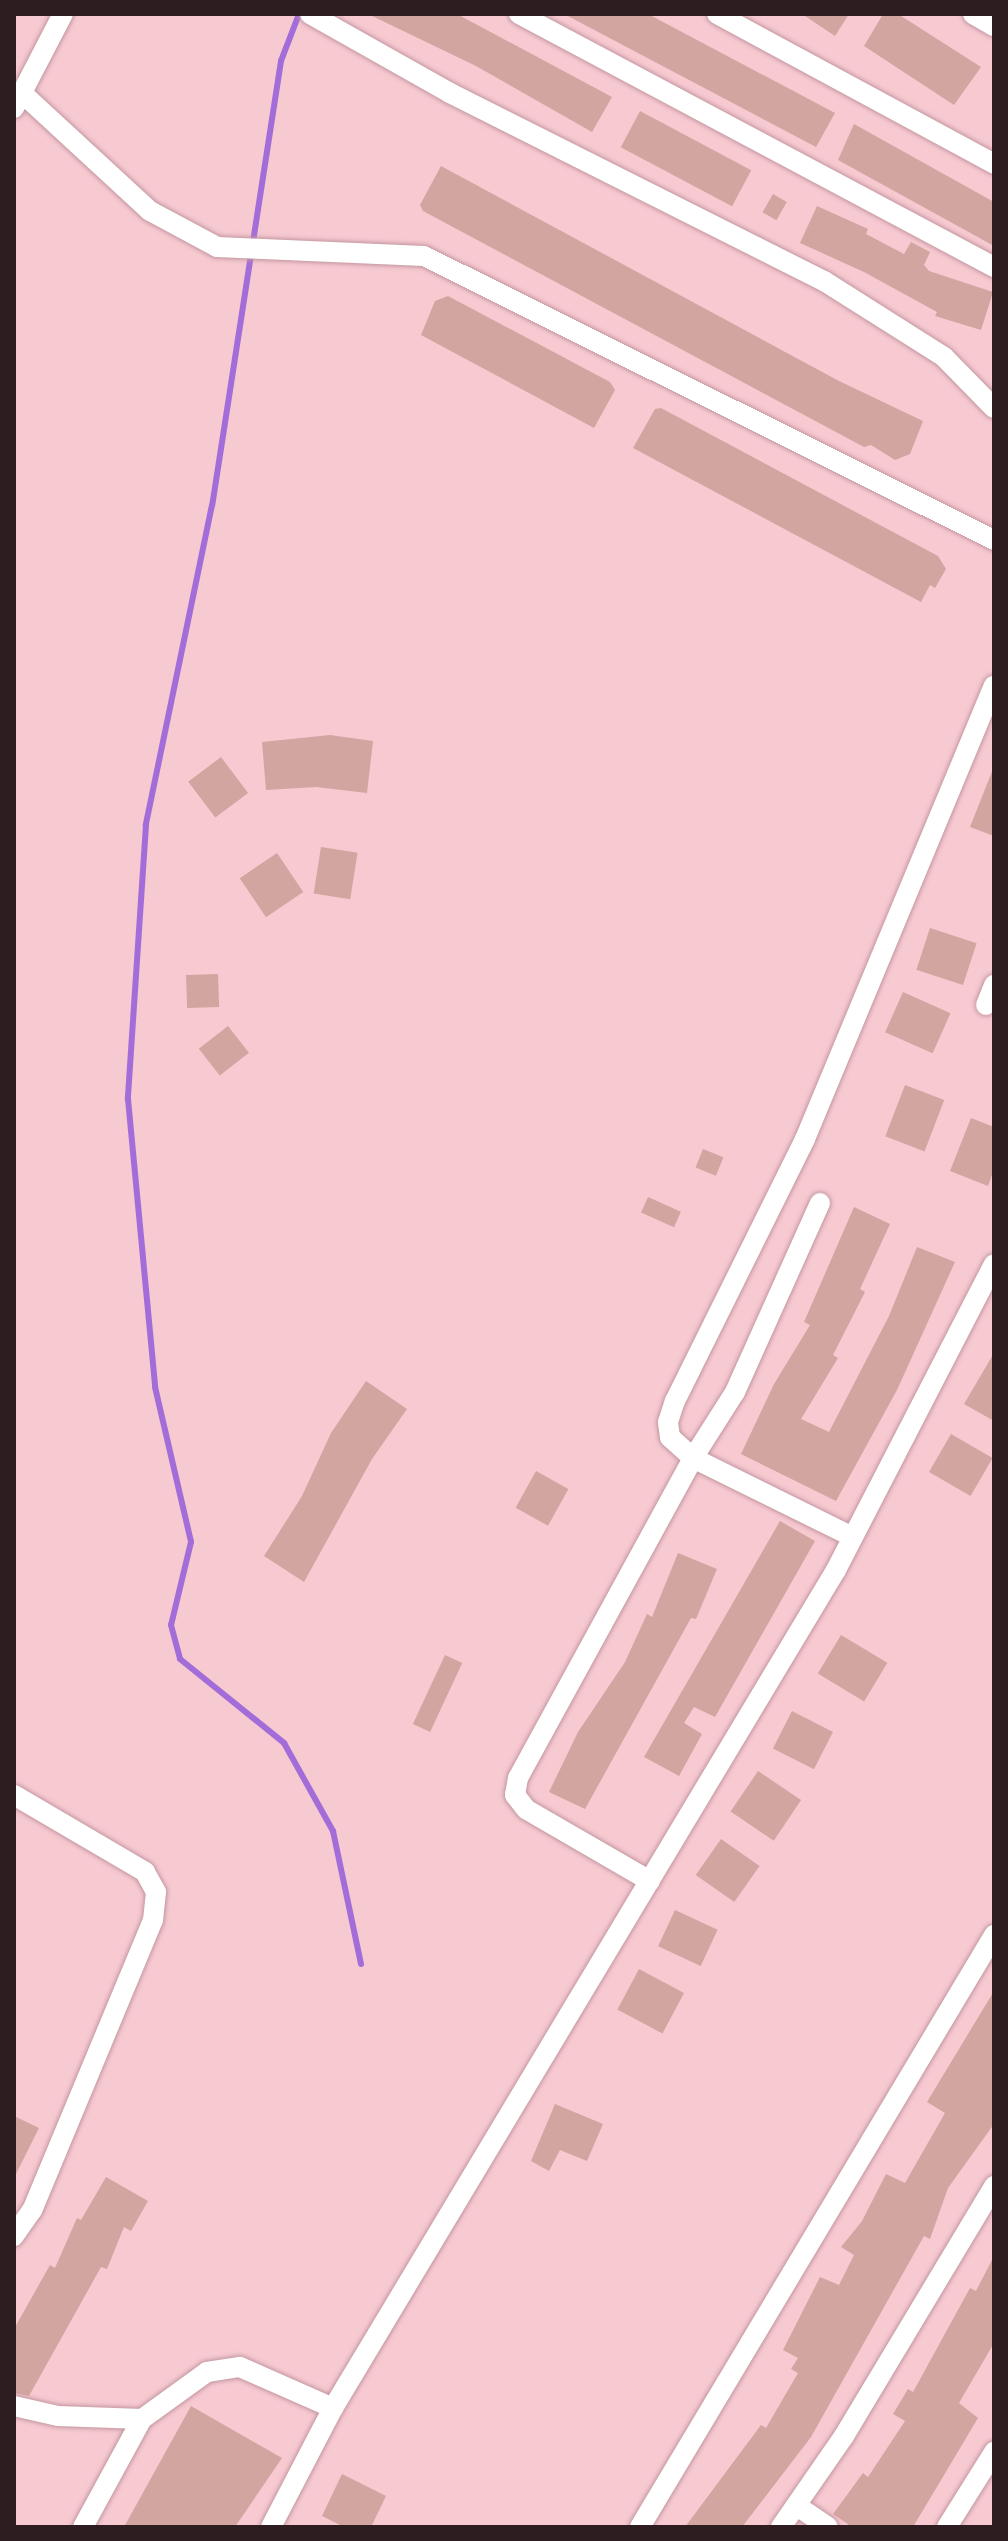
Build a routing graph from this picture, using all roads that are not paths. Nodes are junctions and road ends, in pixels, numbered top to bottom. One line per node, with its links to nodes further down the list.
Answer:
1 (310, 14): 10 (street)
2 (519, 14): 9 (street)
3 (717, 14): 8 (street)
4 (973, 14): 6 (street)
5 (58, 16): 7 (street)
6 (994, 26)
7 (18, 101): 11 (street)
8 (994, 164)
9 (994, 267)
10 (994, 408)
11 (994, 540)
12 (994, 686): 17 (street)
13 (994, 985): 14 (street)
14 (986, 1005)
15 (820, 1203): 17 (street)
16 (994, 1264): 18 (street)
17 (693, 1458): 18 (street); 20 (street)
18 (853, 1537): 20 (street)
19 (14, 1795): 23 (street)
20 (650, 1881): 25 (street)
21 (994, 1935): 31 (street)
22 (994, 2186): 28 (street)
23 (14, 2236)
24 (14, 2406): 26 (street)
25 (333, 2408): 26 (street); 30 (street)
26 (142, 2419): 29 (street)
27 (994, 2452): 34 (street)
28 (797, 2506): 32 (street); 33 (street)
29 (83, 2527)
30 (271, 2527)
31 (640, 2527)
32 (781, 2527)
33 (828, 2527)
34 (947, 2527)

